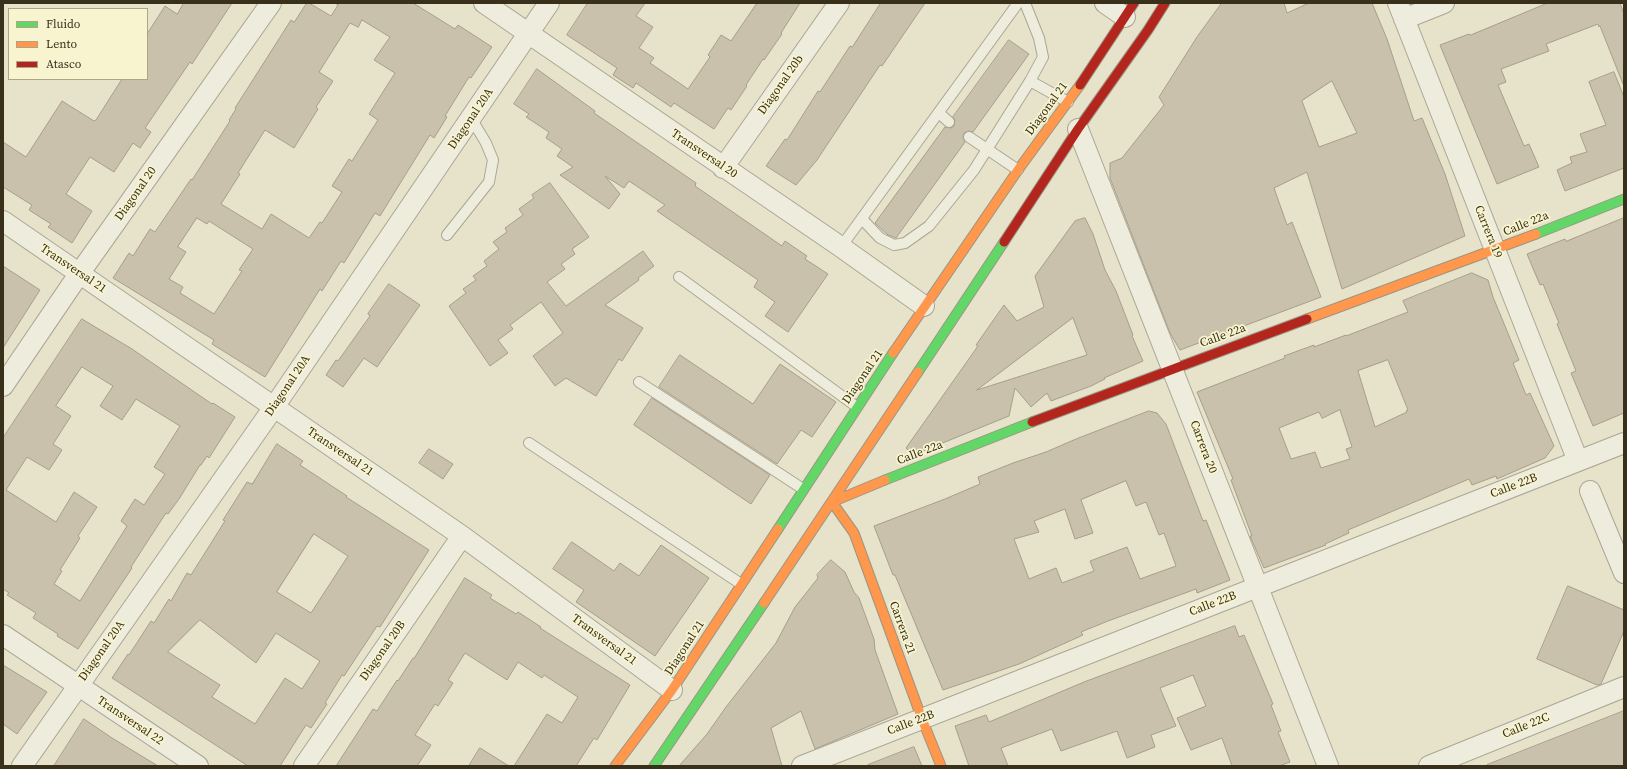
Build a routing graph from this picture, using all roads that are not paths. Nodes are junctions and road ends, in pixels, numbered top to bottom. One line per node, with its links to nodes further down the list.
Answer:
1 (271, 3): 29 (street, Diagonal 20)
2 (484, 3): 12 (street, Transversal 20)
3 (550, 3): 12 (street, Diagonal 20A)
4 (839, 3): 21 (street, Diagonal 20b)
5 (1018, 3): 15 (lane)
6 (1025, 3): 13 (lane)
7 (1105, 3): 10 (street)
8 (1165, 3): 18 (main road)
9 (1444, 3): 11 (street)
10 (1129, 10): 14 (main road, Diagonal 21)
11 (1401, 11): 28 (street, Carrera 19)
12 (529, 34): 16 (street, Diagonal 20A); 21 (street, Transversal 20)
13 (1030, 81): 14 (lane); 20 (lane)
14 (1068, 102): 22 (main road, Diagonal 21)
15 (939, 113): 17 (lane); 24 (lane)
16 (471, 118): 26 (lane); 35 (street, Diagonal 20A)
17 (949, 122)
18 (1078, 129): 32 (street, Carrera 20); 42 (main road)
19 (969, 137): 20 (lane)
20 (986, 150): 22 (lane); 24 (lane)
21 (723, 168): 27 (street, Transversal 20)
22 (1018, 170): 31 (main road, Diagonal 21)
23 (1624, 199): 28 (main road, Calle 22a)
24 (862, 219): 27 (lane)
25 (3, 221): 29 (street, Transversal 21)
26 (447, 235)
27 (842, 248): 31 (street, Transversal 20)
28 (1495, 250): 32 (main road, Calle 22a); 39 (street, Carrera 19)
29 (79, 274): 34 (street, Diagonal 20); 35 (street, Transversal 21)
30 (679, 277): 36 (lane)
31 (924, 306): 36 (main road, Diagonal 21)
32 (1172, 368): 42 (main road, Calle 22a); 46 (street, Carrera 20)
33 (639, 382): 40 (lane)
34 (3, 386)
35 (274, 407): 43 (street, Transversal 21); 48 (street, Diagonal 20A)
36 (857, 407): 40 (main road, Diagonal 21)
37 (529, 443): 45 (lane)
38 (1624, 443): 39 (street, Calle 22B)
39 (1578, 461): 46 (street, Calle 22B)
40 (803, 489): 45 (main road, Diagonal 21)
41 (1590, 491): 44 (street)
42 (832, 502): 51 (main road, Carrera 21); 56 (main road)
43 (462, 536): 50 (street, Transversal 21); 54 (street, Diagonal 20B)
44 (1624, 573)
45 (741, 584): 50 (main road, Diagonal 21)
46 (1258, 587): 51 (street, Calle 22B); 59 (street, Carrera 20)
47 (3, 635): 48 (street, Transversal 22)
48 (77, 686): 52 (street, Diagonal 20A); 53 (street, Transversal 22)
49 (1624, 687): 60 (street, Calle 22C)
50 (672, 690): 55 (main road, Diagonal 21)
51 (922, 719): 57 (street, Calle 22B); 58 (main road, Carrera 21)
52 (22, 766)
53 (198, 766)
54 (304, 766)
55 (615, 766)
56 (654, 766)
57 (802, 766)
58 (941, 766)
59 (1328, 766)
60 (1429, 766)

